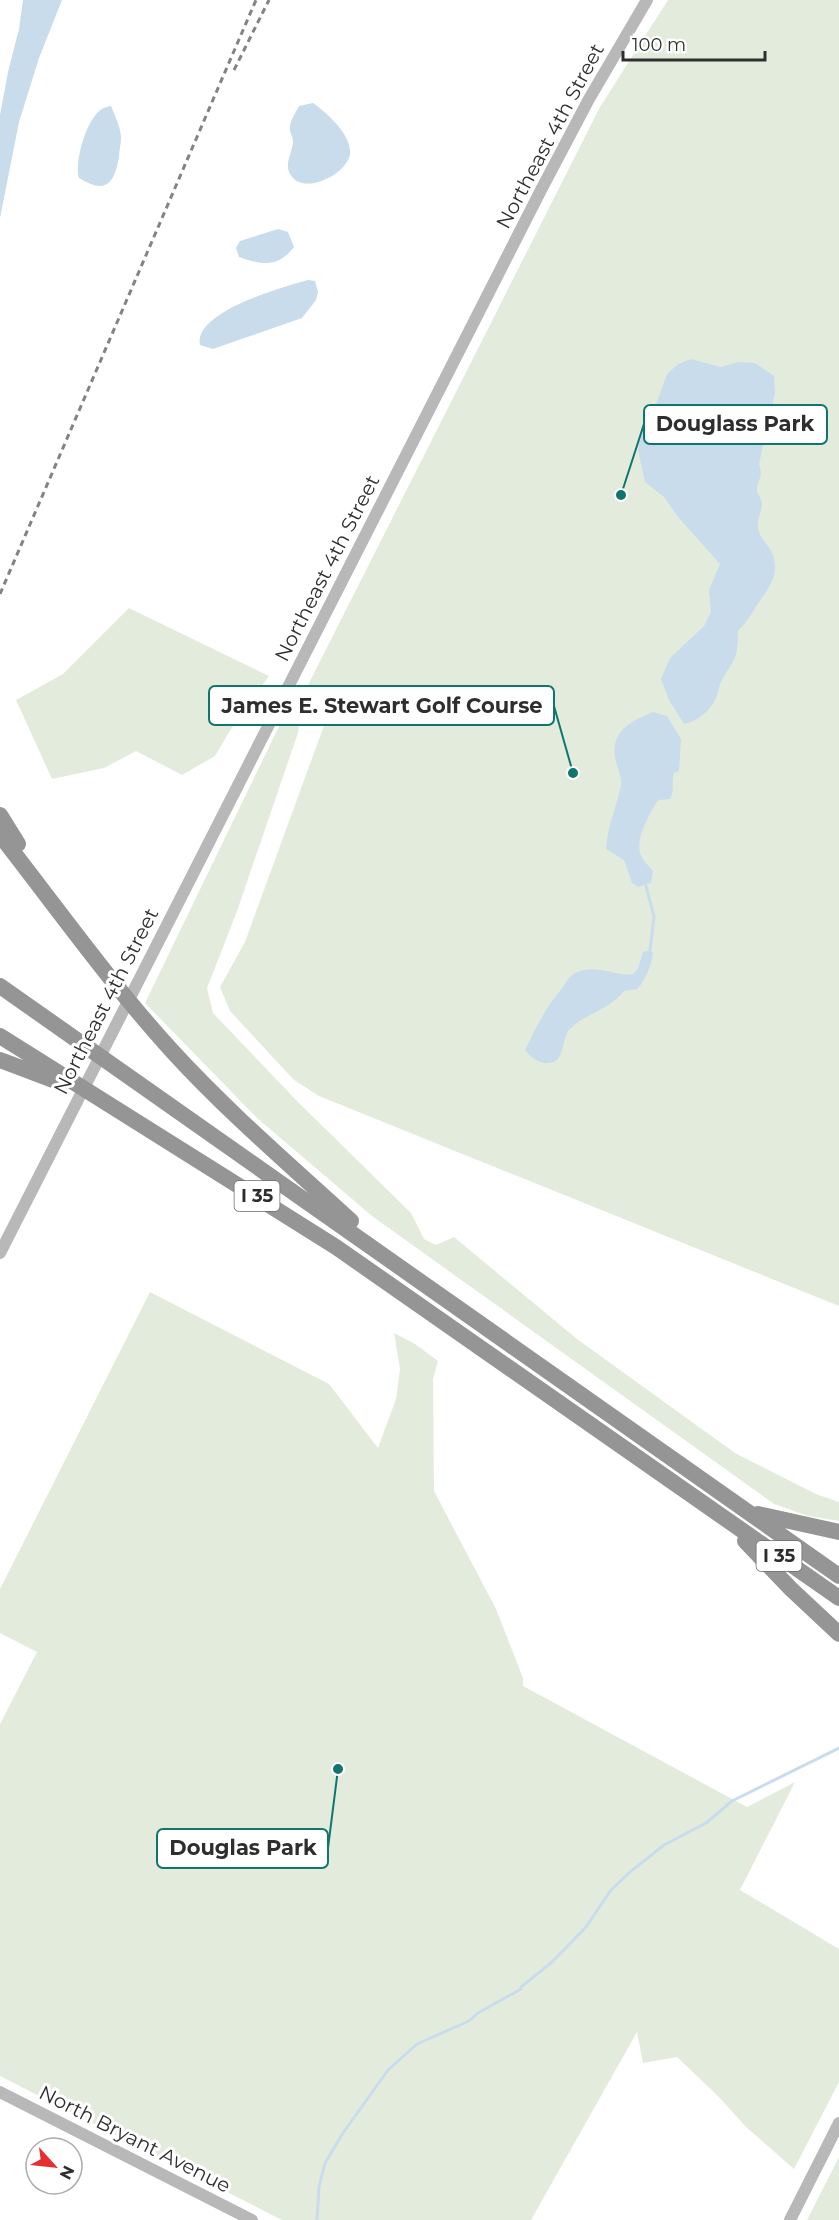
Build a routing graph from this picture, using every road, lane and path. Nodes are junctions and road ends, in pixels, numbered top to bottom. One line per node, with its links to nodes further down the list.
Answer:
1 (647, 0): 9 (street, Northeast 4th Street)
2 (0, 815): 4 (highway)
3 (0, 836): 4 (highway)
4 (63, 916): 10 (highway)
5 (0, 986): 10 (highway, I 35)
6 (0, 1036): 8 (highway, I 35)
7 (0, 1060): 8 (highway)
8 (97, 1096): 12 (highway, I 35)
9 (0, 1253)
10 (401, 1266): 11 (highway, I 35)
11 (749, 1513): 13 (highway); 14 (highway, I 35)
12 (720, 1514): 15 (highway, I 35); 16 (highway)
13 (839, 1532)
14 (839, 1576)
15 (839, 1598)
16 (839, 1634)
17 (0, 2092): 19 (street, North Bryant Avenue)
18 (839, 2123): 20 (street)
19 (252, 2220)
20 (790, 2220)

